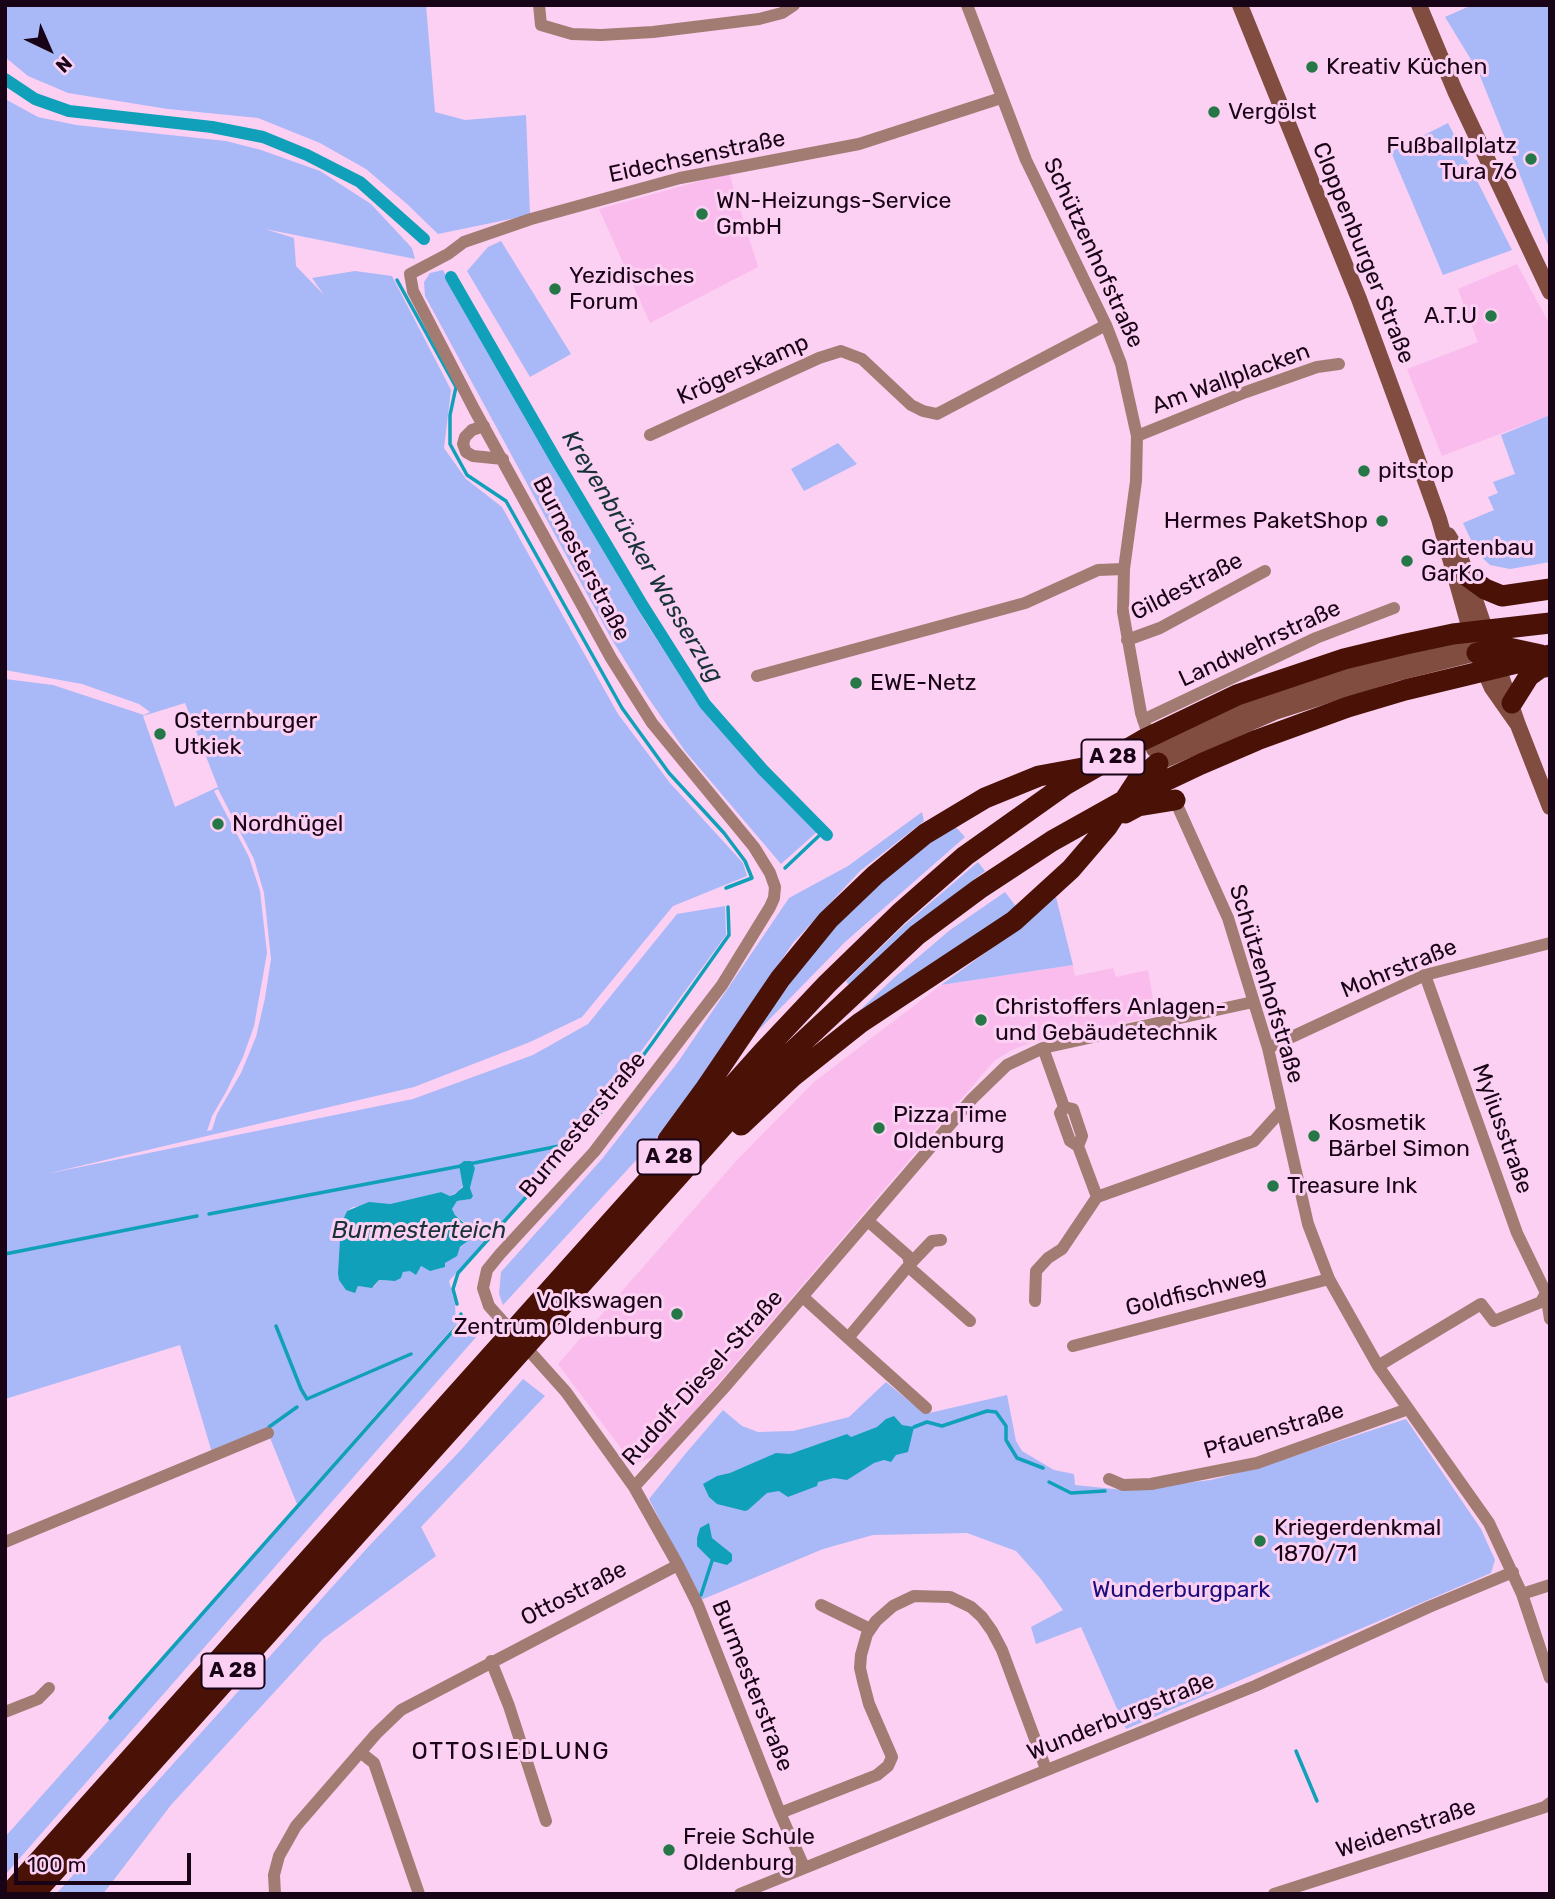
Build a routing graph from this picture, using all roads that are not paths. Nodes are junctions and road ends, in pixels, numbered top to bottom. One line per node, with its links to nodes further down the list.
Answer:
1 (539, 5): 2 (street)
2 (794, 5)
3 (967, 5): 6 (street, Schützenhofstraße)
4 (1240, 5): 15 (main road, Cloppenburger Straße)
5 (1419, 5): 8 (main road)
6 (1001, 98): 7 (street, Eidechsenstraße); 9 (street, Schützenhofstraße)
7 (410, 274): 11 (street, Burmesterstraße)
8 (1550, 292)
9 (1106, 325): 12 (street, Krögerskamp); 13 (street, Schützenhofstraße)
10 (1339, 364): 13 (street, Am Wallplacken)
11 (484, 426): 14 (street, Burmesterstraße); 14 (street)
12 (650, 435)
13 (1137, 436): 16 (street, Schützenhofstraße)
14 (503, 460): 63 (street, Burmesterstraße)
15 (1439, 519): 18 (main road, Cloppenburger Straße); 24 (main road, Cloppenburger Straße)
16 (1124, 569): 23 (street, Schützenhofstraße); 27 (street)
17 (1265, 571): 23 (street, Gildestraße)
18 (1467, 576): 19 (highway); 24 (main road, Cloppenburger Straße)
19 (1550, 589)
20 (1550, 607): 24 (highway)
21 (1394, 608): 29 (street, Landwehrstraße)
22 (1550, 622): 40 (highway, A 28)
23 (1127, 640): 29 (street, Schützenhofstraße)
24 (1483, 645): 25 (highway); 28 (main road, Cloppenburger Straße); 30 (main road, Cloppenburger Straße); 31 (main road)
25 (1550, 656): 40 (highway, A 28)
26 (1550, 666): 28 (highway)
27 (757, 676)
28 (1512, 703): 30 (main road, Cloppenburger Straße)
29 (1143, 720): 31 (street, Schützenhofstraße)
30 (1518, 725): 33 (main road, Cloppenburger Straße)
31 (1156, 756): 32 (street, Schützenhofstraße); 34 (highway); 46 (highway)
32 (1175, 800): 34 (highway); 37 (street, Schützenhofstraße)
33 (1550, 807)
34 (1107, 827): 42 (highway)
35 (1550, 943): 36 (street, Mohrstraße)
36 (1425, 975): 39 (street, Mohrstraße); 49 (street, Myliusstraße)
37 (1253, 1002): 38 (street, Rudolf-Diesel-Straße); 39 (street, Schützenhofstraße)
38 (1043, 1048): 43 (street); 44 (street, Rudolf-Diesel-Straße)
39 (1268, 1048): 41 (street, Schützenhofstraße)
40 (770, 1059): 42 (highway, A 28); 46 (highway, A 28)
41 (1282, 1110): 43 (street); 48 (street, Schützenhofstraße)
42 (668, 1188): 52 (highway, A 28)
43 (1097, 1197): 51 (street)
44 (868, 1220): 47 (street); 50 (street, Rudolf-Diesel-Straße)
45 (942, 1240): 47 (street)
46 (577, 1259): 52 (highway, A 28)
47 (910, 1264): 54 (street); 55 (street)
48 (1329, 1279): 56 (street, Goldfischweg); 57 (street, Schützenhofstraße)
49 (1546, 1293): 53 (street, Myliusstraße); 57 (street)
50 (803, 1297): 55 (street, Rudolf-Diesel-Straße); 63 (street, Rudolf-Diesel-Straße)
51 (1035, 1301)
52 (543, 1311): 58 (highway, A 28)
53 (1550, 1320)
54 (970, 1321)
55 (848, 1338): 59 (street, Rudolf-Diesel-Straße)
56 (1073, 1346)
57 (1378, 1366): 60 (street, Schützenhofstraße)
58 (486, 1375): 82 (highway, A 28); 83 (highway, A 28)
59 (926, 1408)
60 (1408, 1409): 62 (street, Pfauenstraße); 66 (street, Schützenhofstraße)
61 (268, 1433): 64 (street)
62 (1110, 1479)
63 (634, 1487): 65 (street, Burmesterstraße)
64 (5, 1542)
65 (678, 1565): 71 (street, Ottostraße); 78 (street, Burmesterstraße)
66 (1513, 1572): 68 (street, Schützenhofstraße); 76 (street, Wunderburgstraße)
67 (1550, 1585): 68 (street)
68 (1522, 1594): 72 (street, Schützenhofstraße)
69 (821, 1605): 70 (street)
70 (870, 1629): 76 (street); 78 (street)
71 (491, 1661): 75 (street, Ottostraße); 79 (street)
72 (1550, 1678)
73 (49, 1688): 74 (street)
74 (5, 1712)
75 (360, 1752): 84 (street, Ottostraße); 85 (street)
76 (1046, 1769): 80 (street, Wunderburgstraße)
77 (1550, 1803): 81 (street, Weidenstraße)
78 (780, 1813): 80 (street, Burmesterstraße)
79 (546, 1821)
80 (804, 1867): 86 (street, Wunderburgstraße)
81 (1276, 1893)
82 (9, 1894)
83 (34, 1894)
84 (275, 1894)
85 (419, 1894)
86 (740, 1894)

